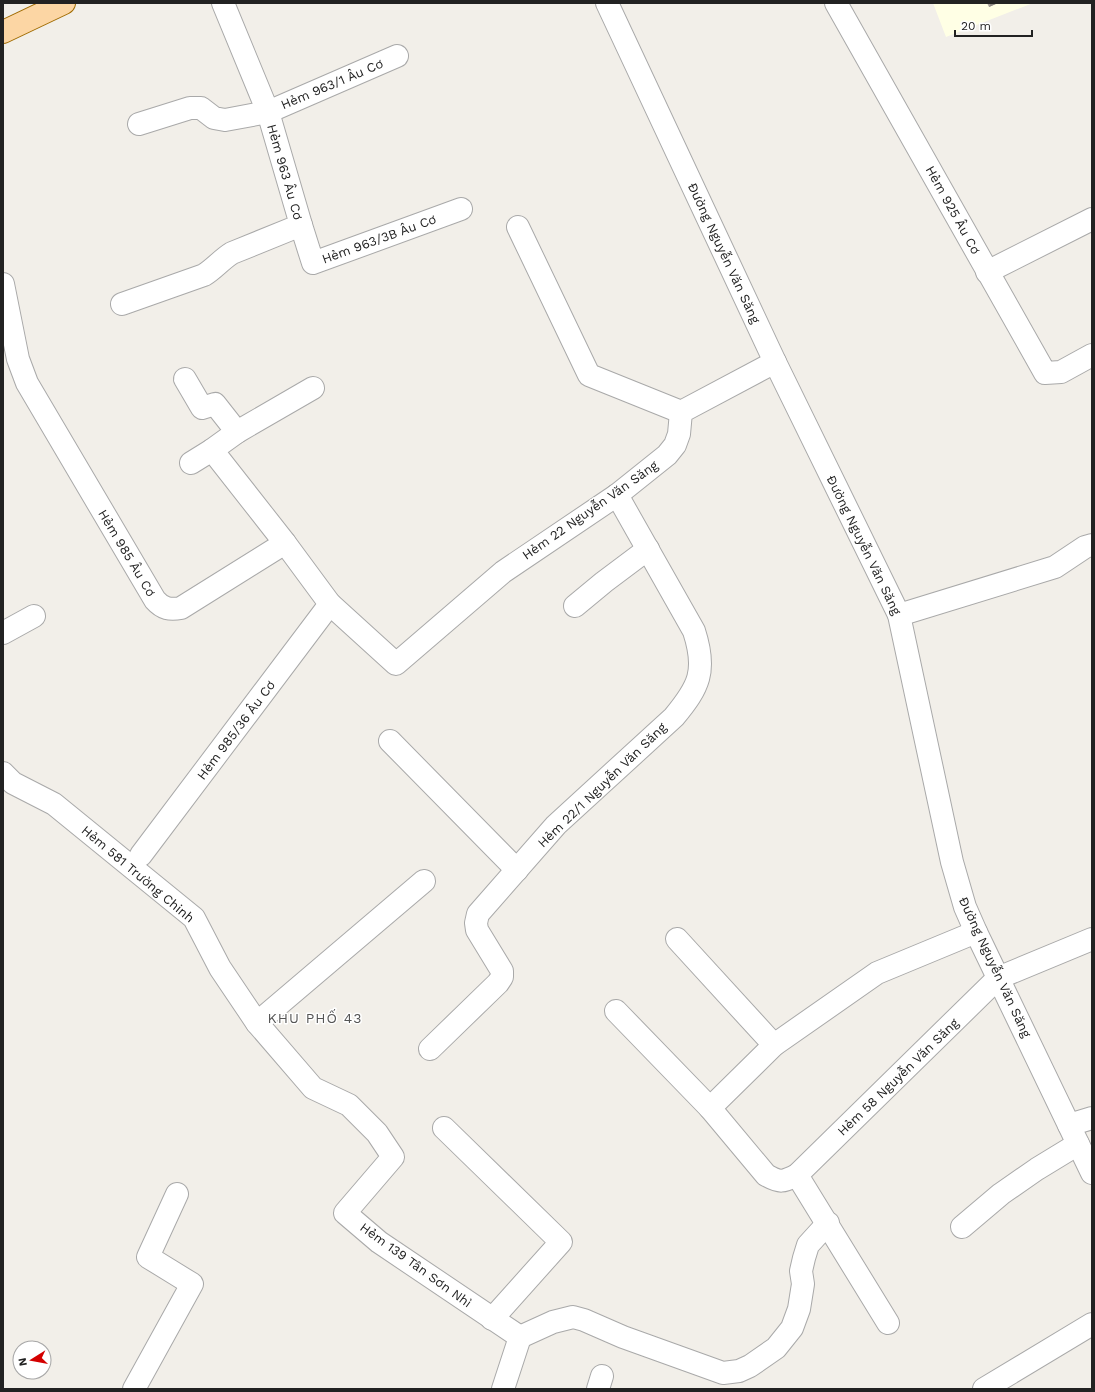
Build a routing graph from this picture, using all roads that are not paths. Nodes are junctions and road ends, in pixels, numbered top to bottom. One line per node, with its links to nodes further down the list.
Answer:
1 (64, 3): 5 (main road)
2 (223, 3): 7 (street, Hẻm 963 Âu Cơ)
3 (607, 3): 18 (street, Đường Nguyễn Văn Săng)
4 (836, 3): 13 (street, Hẻm 925 Âu Cơ)
5 (3, 32)
6 (397, 56): 7 (street, Hẻm 963/1 Âu Cơ)
7 (268, 112): 8 (street, Hẻm 963/1 Âu Cơ); 11 (street, Hẻm 963 Âu Cơ)
8 (139, 124)
9 (461, 209): 11 (street, Hẻm 963/3B Âu Cơ)
10 (1092, 219): 13 (street)
11 (301, 225): 15 (street, Hẻm 963 Âu Cơ)
12 (518, 227): 21 (street)
13 (987, 272): 17 (street, Hẻm 925 Âu Cơ)
14 (3, 284): 16 (street, Hẻm 985 Âu Cơ)
15 (122, 304)
16 (5, 308): 26 (street, Hẻm 985 Âu Cơ)
17 (1092, 355)
18 (775, 362): 21 (street); 31 (street, Đường Nguyễn Văn Săng)
19 (185, 379): 22 (street)
20 (313, 388): 22 (street)
21 (681, 412): 25 (street, Hẻm 22 Nguyễn Văn Săng)
22 (237, 432): 23 (street)
23 (212, 450): 24 (street); 26 (street)
24 (191, 463)
25 (617, 495): 28 (street, Hẻm 22/1 Nguyễn Văn Săng); 29 (street, Hẻm 22 Nguyễn Văn Săng)
26 (285, 543): 29 (street)
27 (1092, 545): 31 (street)
28 (648, 549): 30 (street); 37 (street, Hẻm 22/1 Nguyễn Văn Săng)
29 (330, 604): 36 (street, Hẻm 985/36 Âu Cơ)
30 (575, 606)
31 (899, 615): 39 (street, Đường Nguyễn Văn Săng)
32 (34, 616): 33 (street)
33 (3, 633)
34 (390, 741): 37 (street)
35 (6, 783): 44 (street, Hẻm 581 Trường Chinh)
36 (141, 855)
37 (517, 870): 46 (street, Hẻm 22/1 Nguyễn Văn Săng)
38 (424, 881): 44 (street)
39 (976, 932): 42 (street, Đường Nguyễn Văn Săng); 45 (street)
40 (677, 938): 45 (street)
41 (1092, 939): 42 (street)
42 (998, 978): 50 (street, Đường Nguyễn Văn Săng); 52 (street, Hẻm 58 Nguyễn Văn Săng)
43 (616, 1011): 47 (street)
44 (257, 1023): 56 (street, Hẻm 139 Tân Sơn Nhì)
45 (774, 1045): 47 (street)
46 (430, 1049)
47 (710, 1108): 52 (street)
48 (1092, 1118): 50 (street)
49 (444, 1128): 56 (street)
50 (1073, 1134): 51 (street, Đường Nguyễn Văn Săng); 55 (street)
51 (1092, 1173)
52 (798, 1175): 54 (street)
53 (177, 1194): 60 (street)
54 (828, 1223): 57 (street); 59 (street)
55 (962, 1227)
56 (492, 1319): 59 (street, Hẻm 139 Tân Sơn Nhì)
57 (888, 1323)
58 (1092, 1324): 62 (street)
59 (520, 1337): 61 (street)
60 (134, 1389)
61 (503, 1389)
62 (984, 1389)

